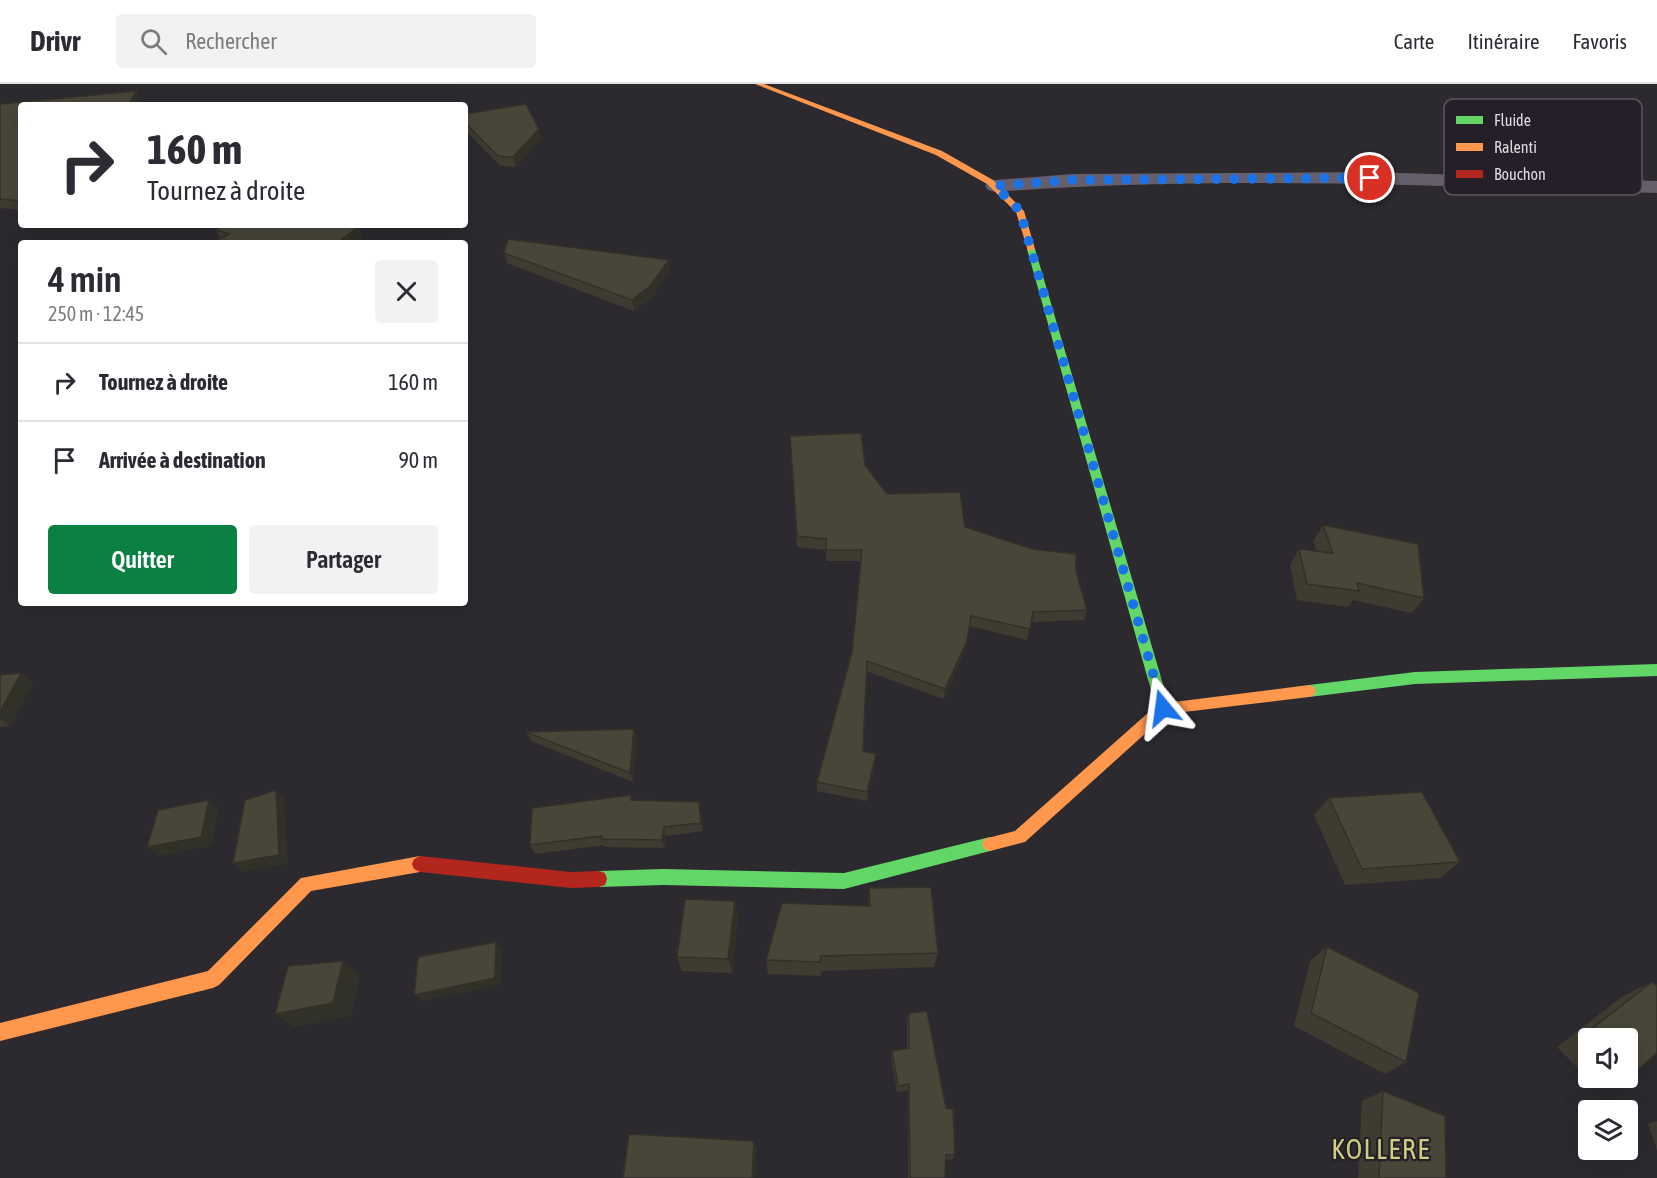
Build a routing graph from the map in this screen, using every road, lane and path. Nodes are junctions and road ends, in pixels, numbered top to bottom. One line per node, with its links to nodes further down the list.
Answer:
1 (758, 84): 3 (street)
2 (1444, 180): 3 (street)
3 (995, 186): 7 (street)
4 (1642, 187): 5 (street)
5 (1657, 187)
6 (1657, 670): 7 (street)
7 (1163, 708): 8 (street)
8 (0, 1032)

